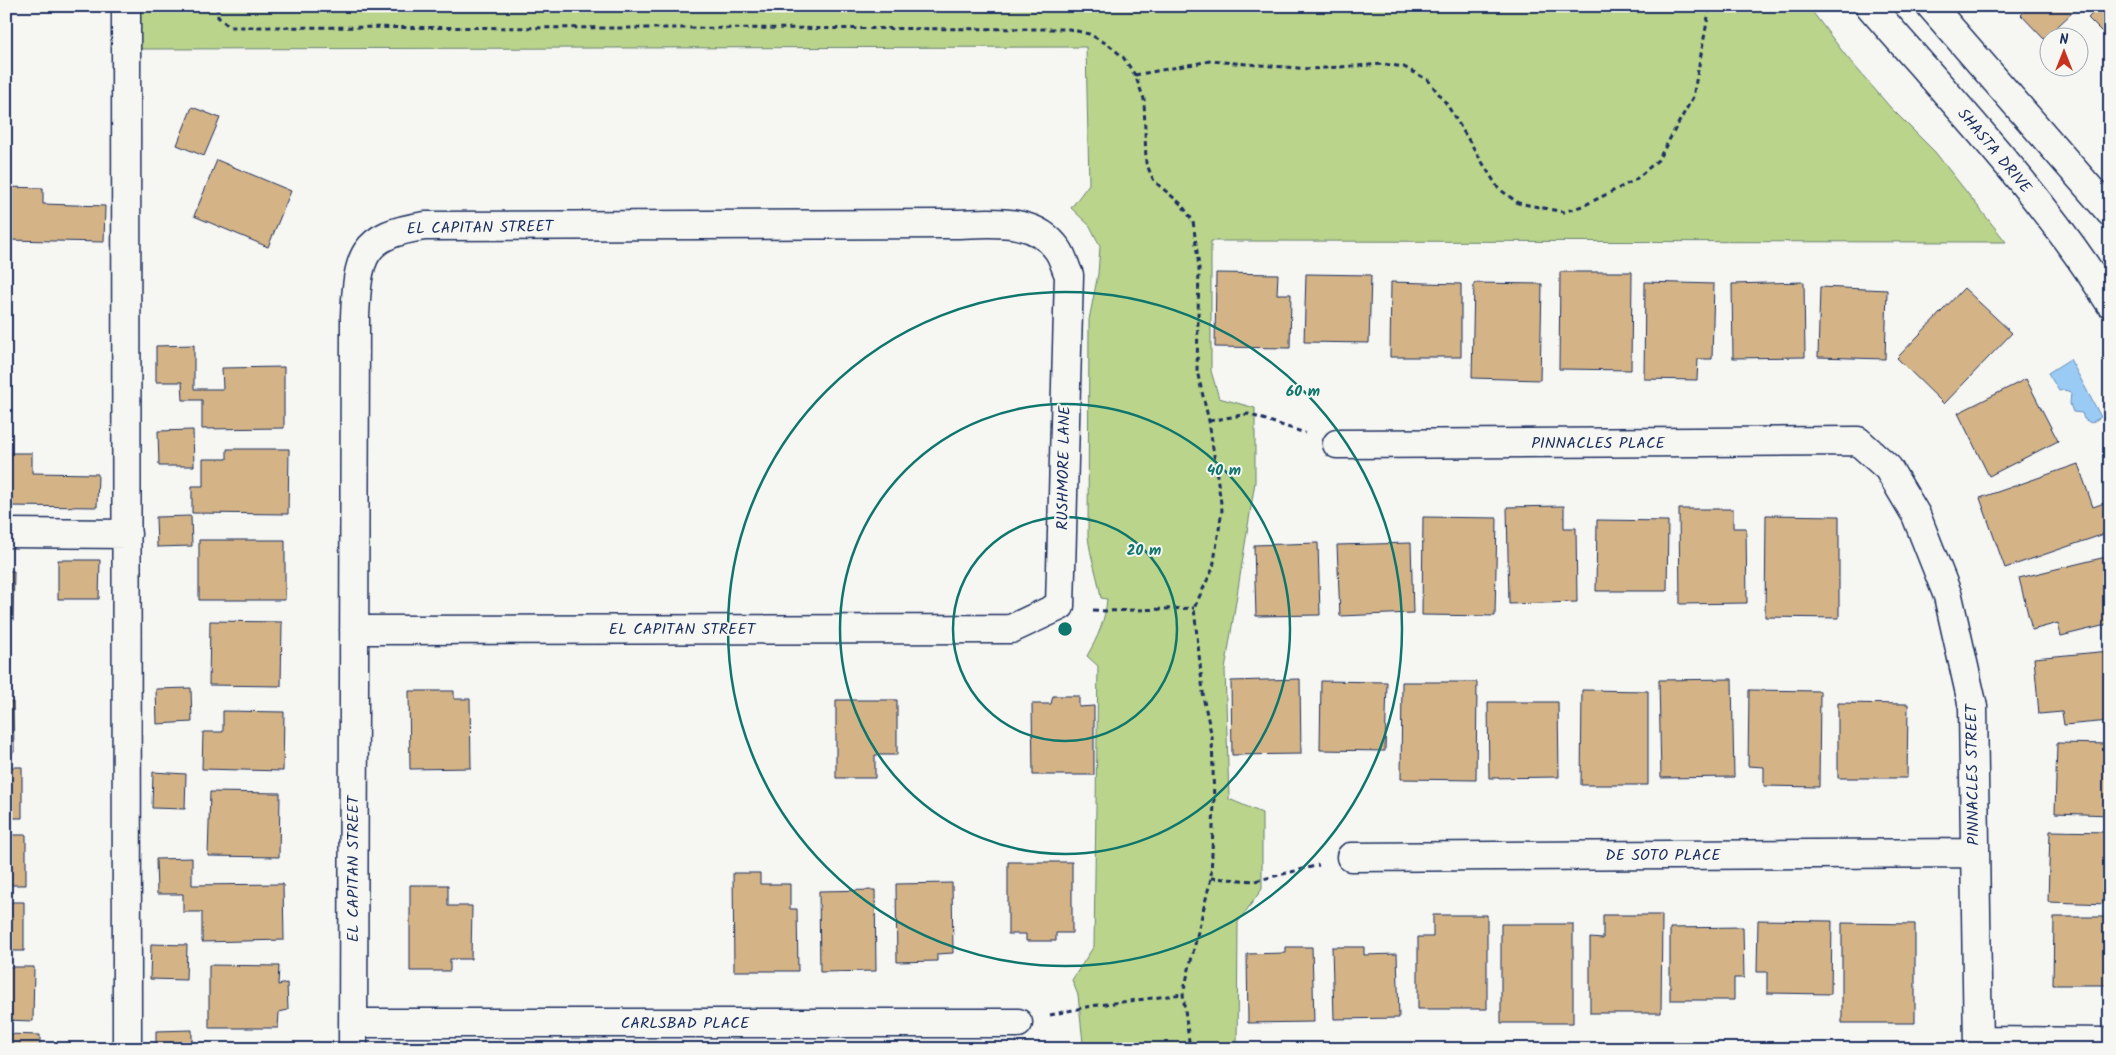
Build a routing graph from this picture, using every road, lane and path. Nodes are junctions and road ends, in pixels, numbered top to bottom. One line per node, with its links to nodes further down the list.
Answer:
1 (126, 6): 14 (street)
2 (217, 6): 6 (path)
3 (1710, 6): 6 (path)
4 (1870, 6): 9 (street, SHASTA DRIVE)
5 (1932, 6): 7 (street)
6 (1135, 75): 10 (path)
7 (2110, 212)
8 (1068, 275): 15 (street, RUSHMORE LANE); 17 (street, EL CAPITAN STREET)
9 (2110, 303)
10 (1210, 421): 12 (path); 16 (path)
11 (1858, 441): 12 (street, PINNACLES PLACE); 18 (street, PINNACLES STREET)
12 (1337, 444)
13 (6, 533): 14 (street)
14 (127, 534): 26 (street)
15 (1060, 606): 16 (path); 17 (street, EL CAPITAN STREET)
16 (1194, 608): 20 (path)
17 (354, 630): 23 (street, EL CAPITAN STREET)
18 (1974, 853): 19 (street, DE SOTO PLACE); 25 (street, PINNACLES STREET)
19 (1351, 857): 20 (path)
20 (1212, 878): 21 (path)
21 (1183, 994): 22 (path); 27 (path)
22 (1018, 1023): 23 (street, CARLSBAD PLACE)
23 (353, 1036)
24 (2110, 1042): 25 (street)
25 (1978, 1045)
26 (127, 1049)
27 (1190, 1049)

